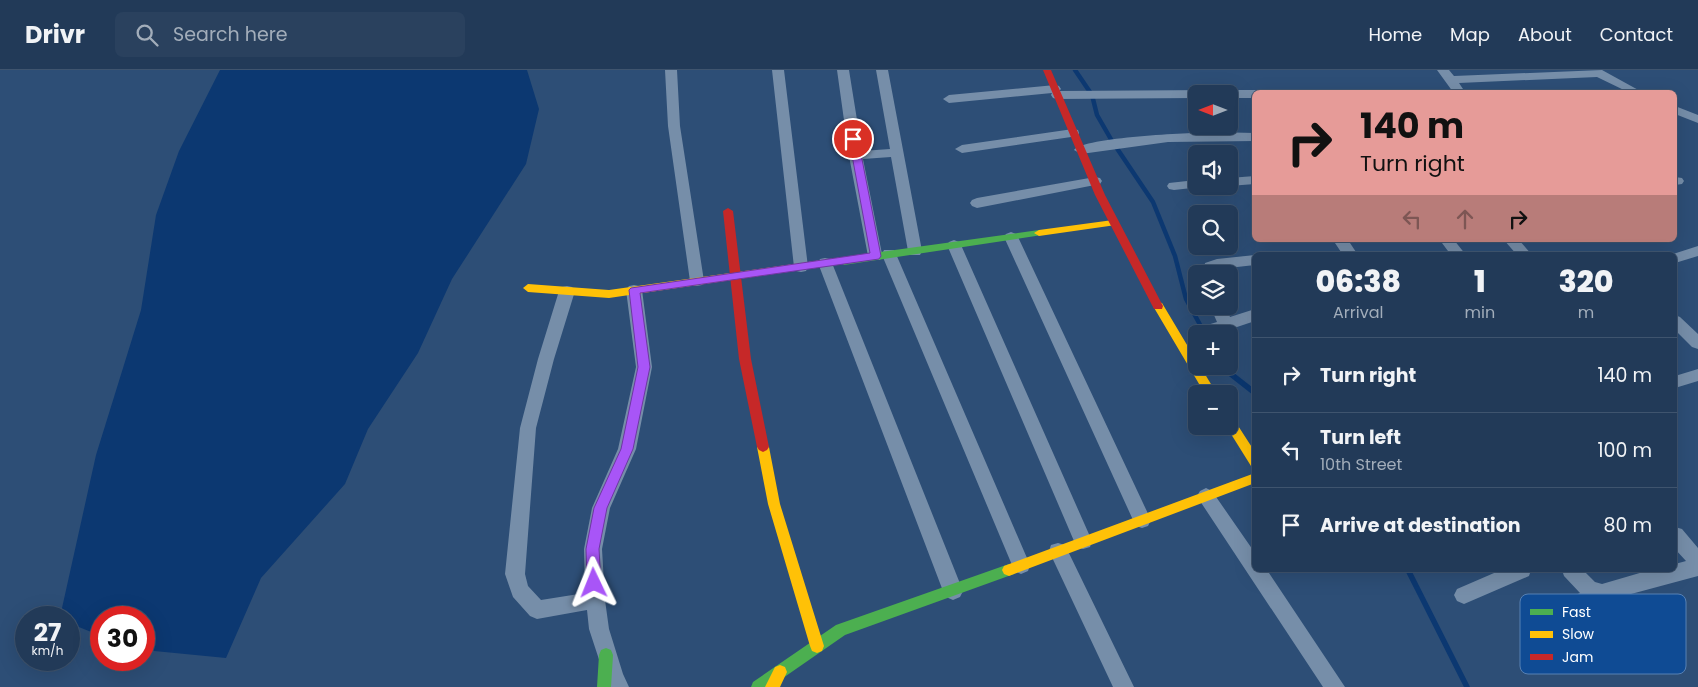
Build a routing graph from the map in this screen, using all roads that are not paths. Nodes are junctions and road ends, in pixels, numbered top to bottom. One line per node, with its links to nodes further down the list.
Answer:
1 (670, 70): 47 (street)
2 (778, 70): 45 (street)
3 (843, 70): 23 (street)
4 (882, 70): 22 (street)
5 (1047, 70): 10 (street)
6 (1595, 71): 7 (street); 9 (street)
7 (1446, 75): 8 (street)
8 (1457, 90)
9 (1632, 90)
10 (1056, 92): 11 (street); 14 (street); 17 (street)
11 (1188, 94)
12 (1238, 94): 13 (street)
13 (1252, 94)
14 (949, 99)
15 (1677, 111): 16 (street)
16 (1698, 119)
17 (1073, 133): 20 (street); 21 (street)
18 (1252, 137): 19 (street)
19 (1121, 143): 21 (street)
20 (962, 149)
21 (1081, 150): 25 (street)
22 (898, 152): 23 (street); 36 (street)
23 (856, 156): 40 (street)
24 (1252, 180): 26 (street)
25 (1095, 181): 29 (street); 31 (street)
26 (1238, 181)
27 (1188, 185): 28 (street)
28 (1174, 186)
29 (977, 203)
30 (728, 211): 46 (street)
31 (1113, 223): 32 (street); 55 (street)
32 (1011, 237): 35 (street); 64 (street)
33 (1513, 242): 39 (street)
34 (1449, 243): 38 (street)
35 (954, 245): 36 (street); 66 (street)
36 (915, 251): 40 (street)
37 (1698, 251): 41 (street)
38 (1456, 252)
39 (1522, 252)
40 (882, 255): 43 (street); 70 (street)
41 (1677, 257)
42 (1252, 260): 44 (street)
43 (825, 263): 45 (street); 77 (street)
44 (1215, 265)
45 (801, 267): 46 (street)
46 (735, 276): 47 (street); 81 (street)
47 (697, 281): 49 (street)
48 (528, 288): 50 (street)
49 (634, 290): 50 (street); 80 (street)
50 (566, 291): 80 (street)
51 (1252, 316): 53 (street)
52 (1677, 323): 56 (street)
53 (1225, 325)
54 (1188, 335): 55 (street)
55 (1174, 337): 59 (street)
56 (1698, 343)
57 (1698, 375): 58 (street)
58 (1677, 381)
59 (1205, 385)
60 (1238, 435): 61 (street)
61 (1252, 457)
62 (1252, 479): 63 (street)
63 (1206, 496): 64 (street); 69 (street)
64 (1142, 520): 66 (street)
65 (1677, 536): 68 (street)
66 (1083, 541): 67 (street)
67 (1058, 551): 70 (street); 88 (street)
68 (1698, 562)
69 (1252, 564)
70 (1021, 565): 77 (street)
71 (1698, 567): 76 (street)
72 (1257, 572): 89 (street)
73 (1517, 572): 79 (street)
74 (1573, 572): 78 (street)
75 (1675, 572): 78 (street)
76 (1677, 572)
77 (953, 591): 81 (street)
78 (1602, 593)
79 (1464, 595)
80 (594, 600): 82 (street)
81 (816, 646): 83 (street)
82 (606, 655): 84 (street); 85 (street)
83 (780, 672): 86 (street); 87 (street)
84 (604, 687)
85 (619, 687)
86 (758, 687)
87 (772, 687)
88 (1124, 687)
89 (1335, 687)

